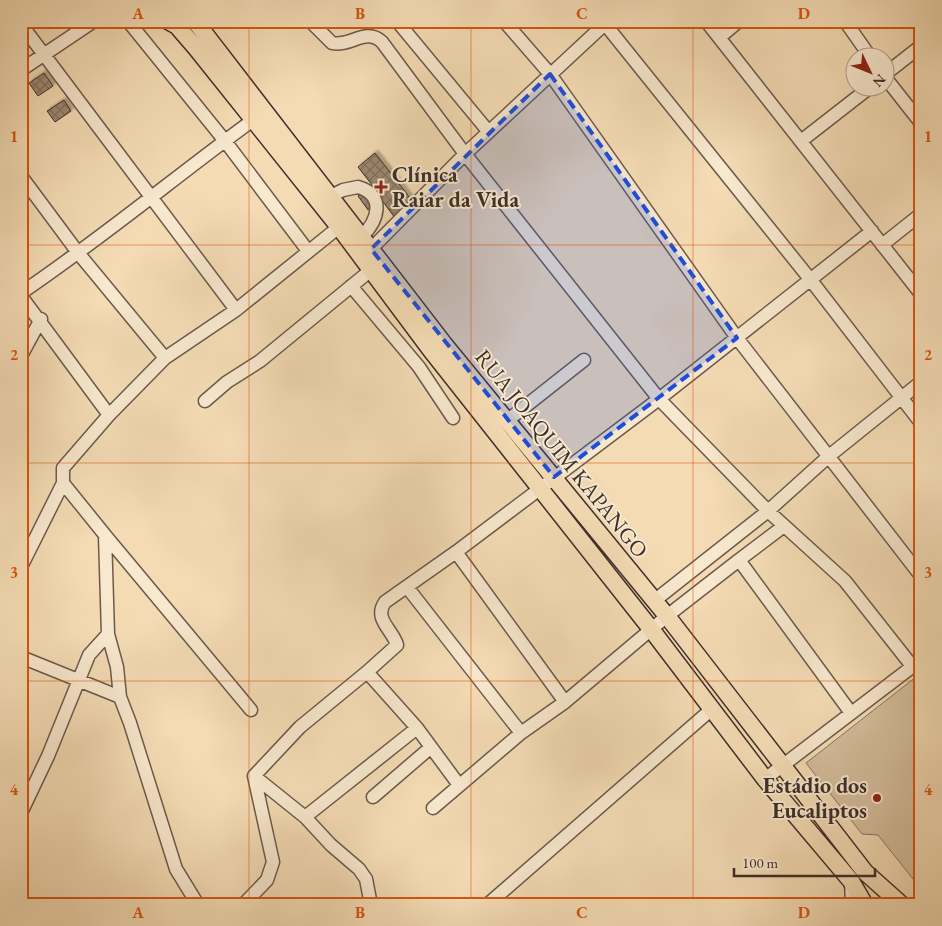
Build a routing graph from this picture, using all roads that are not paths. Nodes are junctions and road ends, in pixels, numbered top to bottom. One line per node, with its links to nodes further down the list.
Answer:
1 (94, 21): 16 (street)
2 (128, 21): 25 (street)
3 (168, 21): 22 (main road, RUA JOAQUIM KAPANGO)
4 (195, 21): 29 (main road, RUA JOAQUIM KAPANGO)
5 (310, 21): 27 (street)
6 (397, 21): 24 (street)
7 (504, 21): 19 (street)
8 (706, 21): 13 (street)
9 (739, 21): 13 (street)
10 (845, 21): 15 (street)
11 (606, 23): 19 (street); 39 (street)
12 (21, 24): 16 (street)
13 (720, 37): 26 (street)
14 (921, 46): 17 (street)
15 (864, 48)
16 (44, 55): 18 (street); 30 (street)
17 (894, 68)
18 (21, 70)
19 (550, 74): 24 (street); 45 (street)
20 (894, 88): 23 (street)
21 (856, 98): 26 (street)
22 (253, 120): 25 (street); 32 (main road, RUA JOAQUIM KAPANGO)
23 (921, 122)
24 (488, 132): 27 (street)
25 (225, 141): 30 (street); 36 (street)
26 (801, 141): 33 (street)
27 (465, 154): 34 (street); 51 (street)
28 (21, 176): 37 (street)
29 (331, 196): 34 (main road, RUA JOAQUIM KAPANGO); 34 (street)
30 (150, 197): 37 (street); 43 (street)
31 (921, 214): 35 (street)
32 (338, 227): 36 (street); 38 (main road, RUA JOAQUIM KAPANGO)
33 (872, 231): 35 (street); 39 (street)
34 (366, 242): 55 (main road, RUA JOAQUIM KAPANGO)
35 (882, 245): 42 (street)
36 (308, 251): 43 (street)
37 (80, 254): 41 (street); 47 (street)
38 (371, 270): 40 (street); 60 (main road, RUA JOAQUIM KAPANGO)
39 (810, 278): 45 (street); 50 (street)
40 (352, 286): 52 (street); 54 (street)
41 (21, 294): 44 (street)
42 (921, 294)
43 (236, 310): 47 (street)
44 (41, 319): 46 (street); 53 (street)
45 (737, 338): 51 (street); 57 (street)
46 (21, 356)
47 (165, 358): 53 (street)
48 (584, 360): 55 (street)
49 (921, 382): 50 (street)
50 (901, 398): 56 (street); 57 (street)
51 (659, 399): 58 (street); 61 (street)
52 (205, 402)
53 (109, 415): 59 (street)
54 (453, 418)
55 (508, 420): 58 (main road, RUA JOAQUIM KAPANGO)
56 (921, 422)
57 (829, 456): 61 (street); 67 (street)
58 (554, 477): 60 (street); 69 (main road, RUA JOAQUIM KAPANGO)
59 (63, 484): 63 (street); 65 (street)
60 (541, 489): 64 (street); 71 (main road, RUA JOAQUIM KAPANGO)
61 (768, 511): 62 (street); 69 (street)
62 (784, 526): 66 (street); 74 (street)
63 (105, 535): 72 (street); 80 (street)
64 (456, 552): 68 (street); 78 (street)
65 (23, 558)
66 (739, 560): 70 (street); 81 (street)
67 (921, 576)
68 (407, 587): 75 (street); 83 (street)
69 (654, 602): 70 (main road, RUA JOAQUIM KAPANGO)
70 (668, 616): 71 (street); 85 (main road, RUA JOAQUIM KAPANGO)
71 (651, 629): 78 (street); 79 (main road, RUA JOAQUIM KAPANGO)
72 (108, 634): 76 (street); 77 (street)
73 (21, 657): 76 (street)
74 (917, 663): 81 (street)
75 (367, 672): 82 (street); 86 (street)
76 (78, 680): 77 (street); 91 (street)
77 (120, 697): 95 (street)
78 (565, 702): 83 (street)
79 (712, 708): 87 (main road, RUA JOAQUIM KAPANGO); 98 (street)
80 (251, 710)
81 (851, 713): 85 (street)
82 (417, 728): 84 (street); 92 (street)
83 (521, 733): 88 (street)
84 (430, 748): 88 (street); 89 (street)
85 (784, 765): 87 (street); 93 (main road, RUA JOAQUIM KAPANGO)
86 (254, 776): 92 (street); 96 (street)
87 (765, 779): 94 (main road, RUA JOAQUIM KAPANGO)
88 (459, 785): 90 (street)
89 (373, 797)
90 (433, 808)
91 (21, 813)
92 (305, 817): 97 (street)
93 (865, 872): 94 (street); 101 (main road, RUA JOAQUIM KAPANGO)
94 (851, 881): 99 (street); 100 (main road, RUA JOAQUIM KAPANGO)
95 (198, 905)
96 (243, 905)
97 (371, 905)
98 (487, 905)
99 (852, 905)
100 (865, 905)
101 (902, 905)

